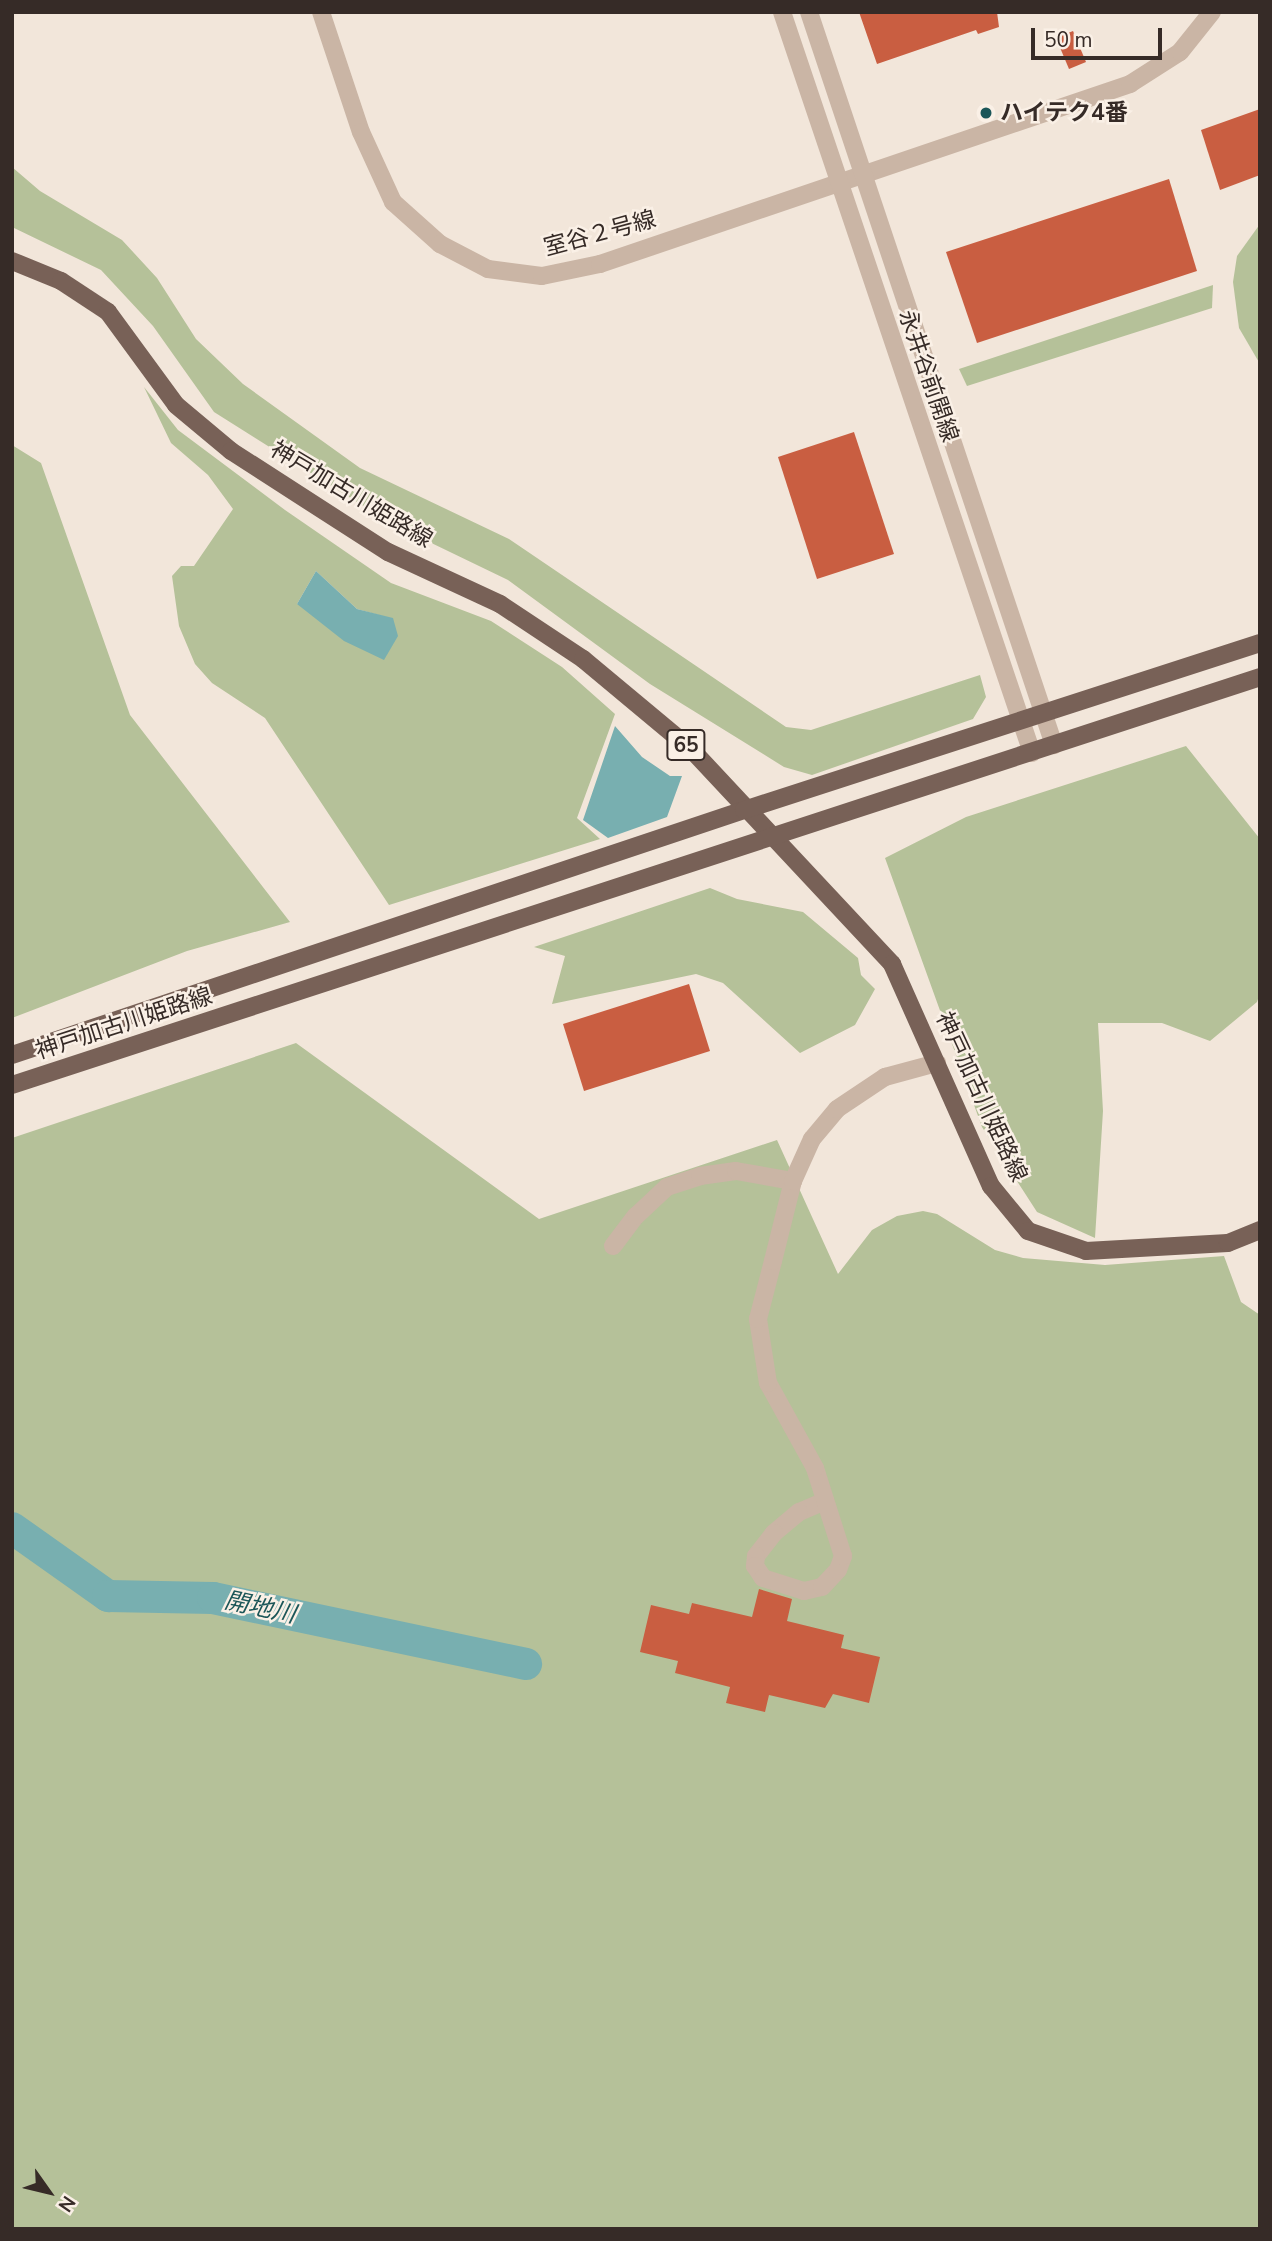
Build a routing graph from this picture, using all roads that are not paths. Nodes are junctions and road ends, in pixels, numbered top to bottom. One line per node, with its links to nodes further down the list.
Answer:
1 (321, 12): 6 (street, 室谷２号線)
2 (782, 12): 6 (street, 永井谷前開線)
3 (809, 12): 5 (street, 永井谷前開線)
4 (1212, 12): 5 (street, 室谷２号線)
5 (866, 174): 6 (street, 室谷２号線); 10 (street, 永井谷前開線)
6 (837, 184): 11 (street, 永井谷前開線)
7 (12, 261): 14 (main road, 神戸加古川姫路線 / 65)
8 (1260, 643): 10 (main road, 神戸加古川姫路線)
9 (1260, 677): 12 (main road, 神戸加古川姫路線)
10 (1044, 715): 11 (main road, 神戸加古川姫路線); 12 (street, 永井谷前開線)
11 (1021, 722): 13 (street, 永井谷前開線); 14 (main road, 神戸加古川姫路線)
12 (1055, 745): 13 (main road, 神戸加古川姫路線)
13 (1032, 753): 15 (main road, 神戸加古川姫路線)
14 (744, 810): 15 (main road, 神戸加古川姫路線 / 65); 16 (main road, 神戸加古川姫路線)
15 (767, 835): 17 (main road, 神戸加古川姫路線 / 65); 18 (main road, 神戸加古川姫路線)
16 (12, 1055)
17 (937, 1063): 19 (street); 20 (main road, 神戸加古川姫路線 / 65)
18 (12, 1085)
19 (793, 1181): 21 (street); 22 (street)
20 (1260, 1230)
21 (613, 1246)
22 (825, 1501): 22 (street)

